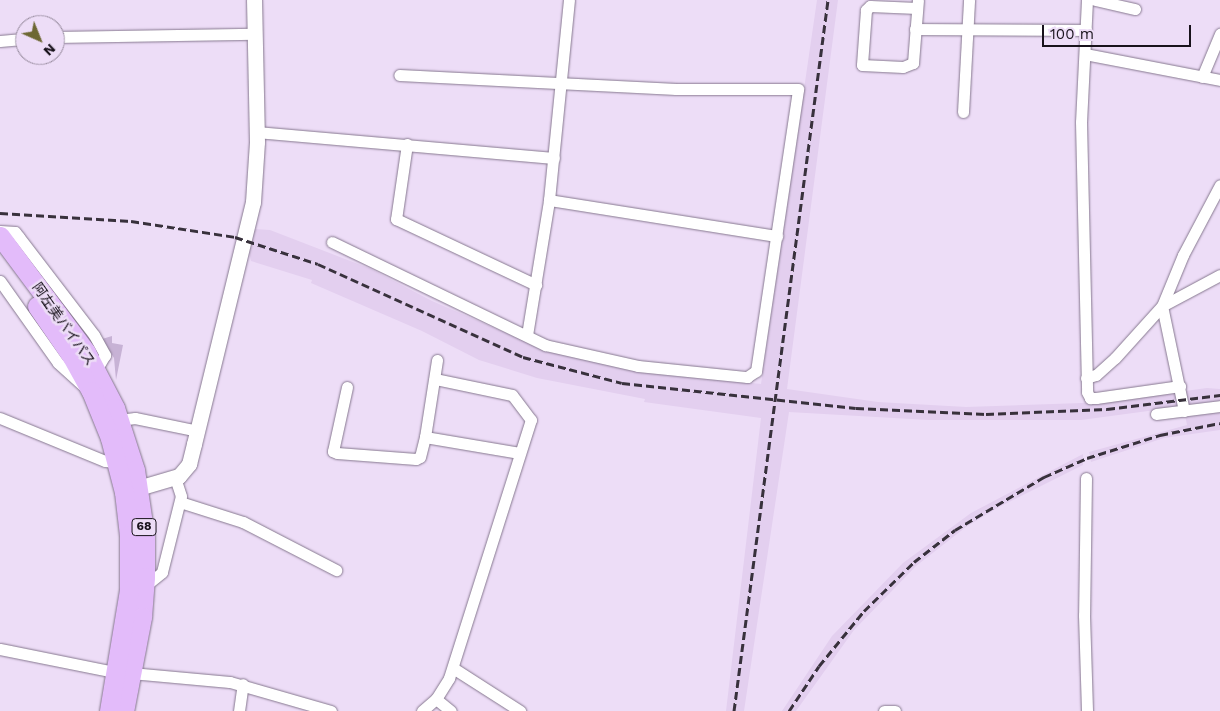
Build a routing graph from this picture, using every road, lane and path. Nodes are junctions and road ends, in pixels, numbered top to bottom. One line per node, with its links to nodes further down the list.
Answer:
1 (254, 0): 11 (street)
2 (569, 0): 20 (street)
3 (969, 0): 9 (street)
4 (1087, 0): 10 (street)
5 (1094, 0): 7 (street)
6 (918, 4): 8 (street); 8 (street)
7 (1135, 9)
8 (916, 28): 9 (street)
9 (966, 29): 10 (street); 21 (street)
10 (1086, 30): 16 (street)
11 (255, 34): 13 (street); 22 (street)
12 (1220, 34): 18 (street)
13 (65, 37)
14 (15, 40): 15 (street)
15 (0, 41)
16 (1085, 54): 18 (street); 37 (street)
17 (398, 75): 20 (street)
18 (1202, 77): 19 (street)
19 (1220, 80)
20 (561, 85): 24 (street); 28 (street)
21 (963, 112)
22 (256, 132): 23 (street); 47 (street)
23 (407, 144): 24 (street); 33 (street)
24 (554, 158): 26 (street)
25 (1220, 185): 34 (street)
26 (549, 200): 28 (street); 33 (street)
27 (3, 233): 46 (main road, 阿左美バイパス / 68)
28 (777, 236): 35 (street)
29 (332, 242): 35 (street)
30 (0, 257): 41 (main road, 阿左美バイパス / 68)
31 (1220, 275): 34 (street)
32 (0, 281): 41 (street)
33 (536, 286): 35 (street)
34 (1162, 306): 37 (street); 39 (street)
35 (527, 335)
36 (437, 360): 38 (street)
37 (1086, 378): 39 (street)
38 (435, 379): 48 (street); 49 (street)
39 (1180, 386): 43 (street)
40 (347, 387): 48 (street)
41 (91, 391): 50 (main road, 阿左美バイパス / 68)
42 (1220, 406): 43 (street)
43 (1184, 411): 44 (street)
44 (1156, 414)
45 (0, 418): 50 (street)
46 (119, 420): 47 (street); 53 (main road, 阿左美バイパス / 68)
47 (198, 431): 51 (street)
48 (425, 437): 49 (street)
49 (520, 453): 58 (street)
50 (117, 462): 53 (main road, 阿左美バイパス / 68)
51 (175, 478): 53 (street); 54 (street)
52 (1086, 478): 71 (street)
53 (131, 490): 56 (main road, 阿左美バイパス / 68); 59 (main road, 阿左美バイパス / 68)
54 (180, 502): 55 (street); 56 (street)
55 (336, 570)
56 (145, 586): 59 (main road, 阿左美バイパス / 68)
57 (0, 649): 59 (street)
58 (453, 668): 61 (street); 68 (street)
59 (124, 672): 60 (street); 62 (main road, 阿左美バイパス / 68); 63 (main road, 阿左美バイパス / 68)
60 (243, 684): 64 (street); 65 (street)
61 (436, 699): 66 (street); 67 (street)
62 (109, 711)
63 (124, 711)
64 (239, 711)
65 (331, 711)
66 (422, 711)
67 (451, 711)
68 (520, 711)
69 (884, 711): 70 (street)
70 (895, 711)
71 (1087, 711)

